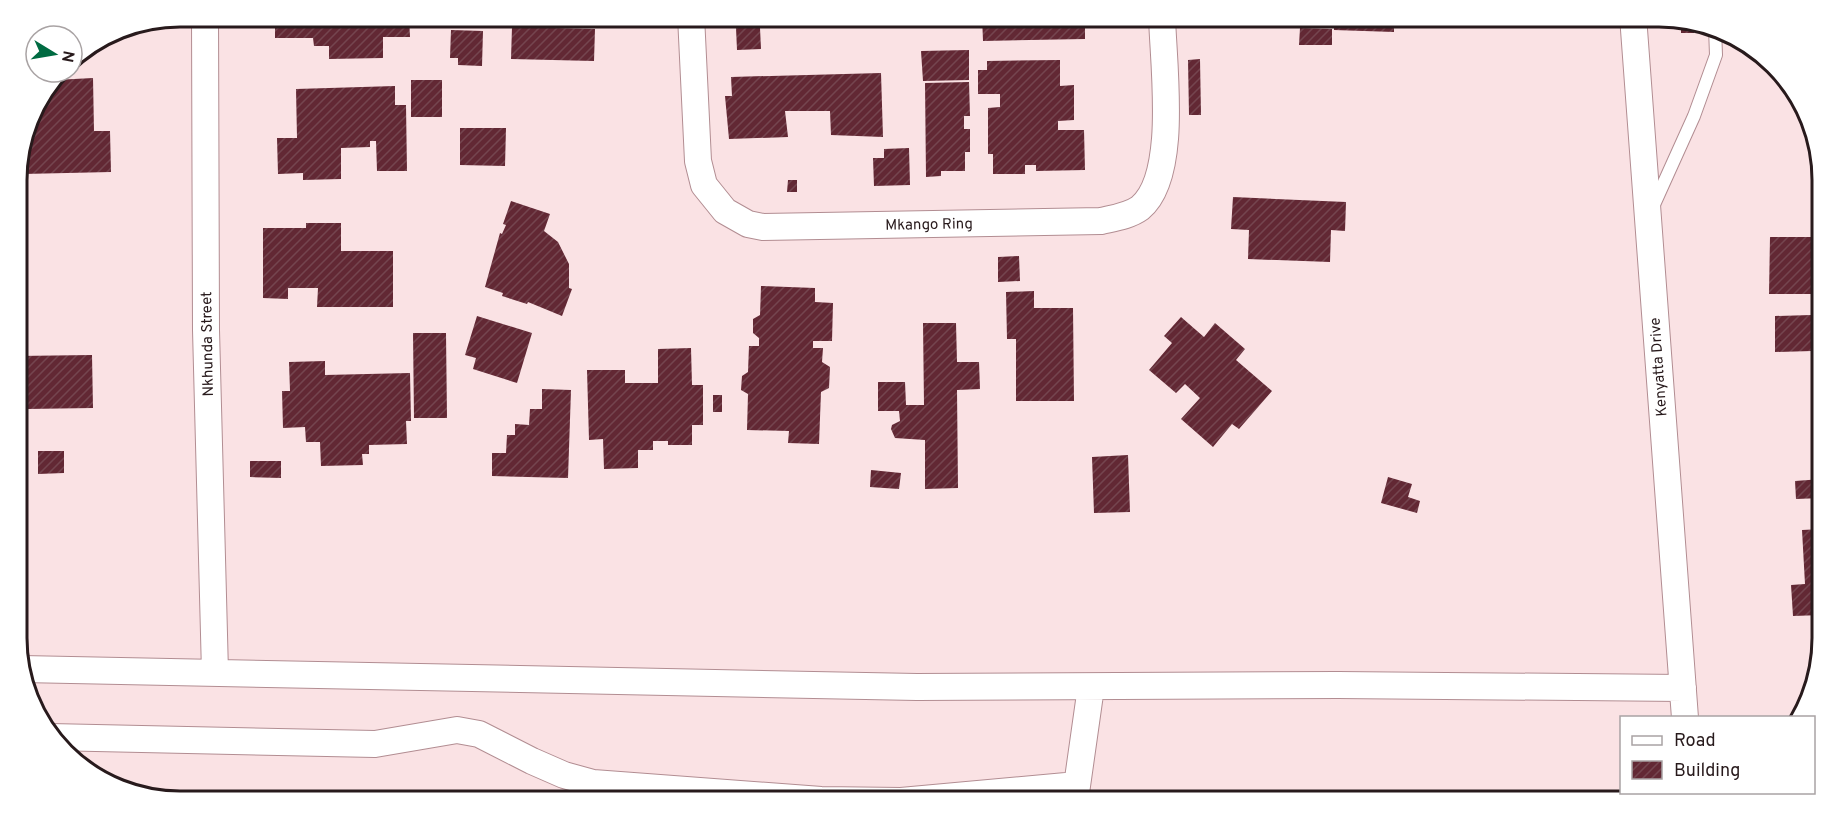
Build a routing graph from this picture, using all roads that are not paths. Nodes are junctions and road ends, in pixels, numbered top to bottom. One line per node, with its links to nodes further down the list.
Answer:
1 (205, 27): 8 (street, Nkhunda Street)
2 (692, 27): 3 (street, Mkango Ring)
3 (1162, 27)
4 (1634, 27): 6 (street, Kenyatta Drive)
5 (1715, 38): 6 (lane)
6 (1647, 221): 10 (street, Kenyatta Drive)
7 (30, 669): 8 (street)
8 (215, 672): 9 (street)
9 (1091, 687): 10 (street); 14 (street)
10 (1683, 688): 11 (street, Kenyatta Drive)
11 (1685, 716)
12 (64, 737): 13 (street)
13 (700, 791)
14 (1076, 791)

